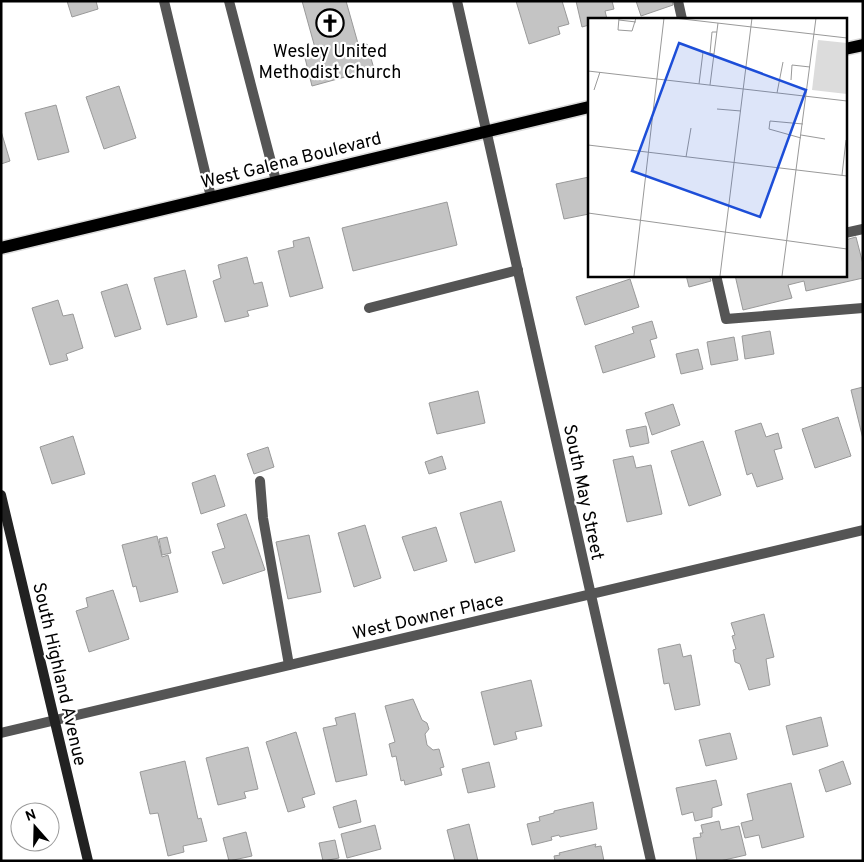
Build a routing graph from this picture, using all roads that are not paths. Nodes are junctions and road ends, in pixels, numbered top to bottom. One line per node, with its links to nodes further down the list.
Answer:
1 (164, 1): 11 (street)
2 (229, 1): 10 (street)
3 (457, 1): 9 (street, South May Street)
4 (678, 1): 5 (street)
5 (682, 18)
6 (863, 45): 7 (main road)
7 (846, 49)
8 (588, 107): 9 (main road, West Galena Boulevard)
9 (487, 130): 10 (main road, West Galena Boulevard); 15 (street, South May Street)
10 (276, 181): 11 (main road, West Galena Boulevard)
11 (211, 197): 14 (main road, West Galena Boulevard)
12 (863, 229): 13 (street)
13 (846, 233)
14 (1, 248)
15 (518, 270): 17 (street); 22 (street, South May Street)
16 (716, 276): 18 (street)
17 (369, 308)
18 (863, 308)
19 (260, 481): 23 (street)
20 (1, 495): 24 (street, South Highland Avenue)
21 (863, 530): 22 (street, West Downer Place)
22 (590, 595): 23 (street, West Downer Place); 27 (street, South May Street)
23 (289, 666): 24 (street, West Downer Place)
24 (55, 721): 25 (street, West Downer Place); 26 (street, South Highland Avenue)
25 (1, 734)
26 (88, 861)
27 (651, 861)

